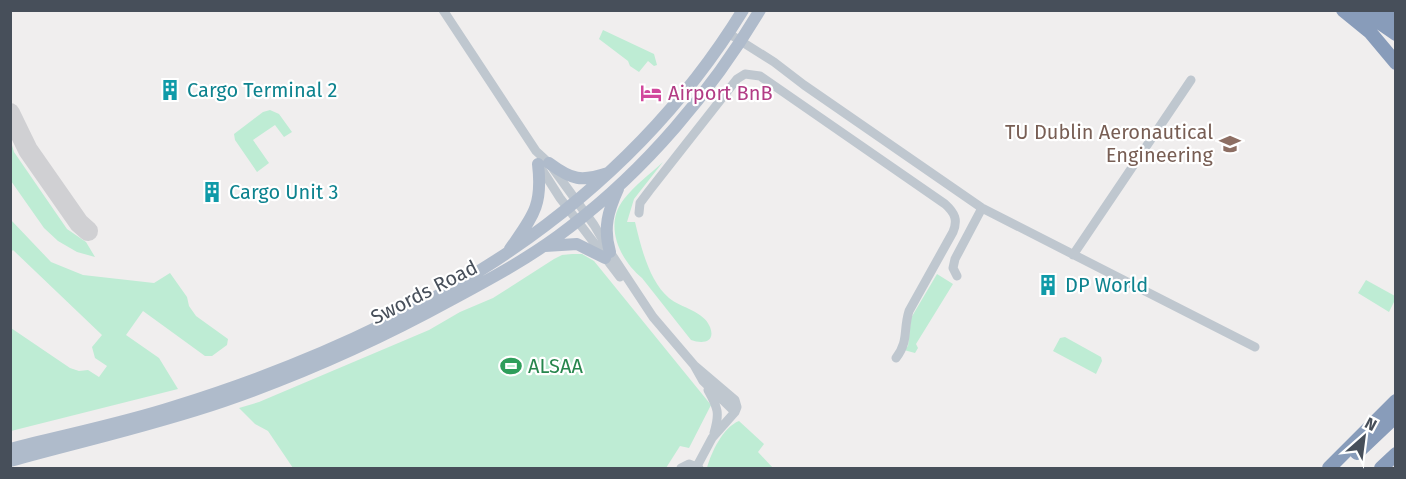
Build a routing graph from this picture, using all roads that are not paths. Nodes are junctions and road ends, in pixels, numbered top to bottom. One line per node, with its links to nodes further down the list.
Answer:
1 (443, 10): 13 (street)
2 (743, 10): 8 (main road, Swords Road)
3 (760, 10): 10 (main road, Swords Road)
4 (1343, 10): 11 (highway)
5 (1361, 10): 9 (highway)
6 (1380, 10): 7 (highway)
7 (1395, 20)
8 (728, 33): 10 (street); 14 (main road, Swords Road)
9 (1395, 34)
10 (742, 41): 15 (main road, Swords Road); 17 (street)
11 (1395, 63)
12 (1191, 80): 23 (street)
13 (544, 163): 14 (main road); 16 (street); 21 (main road)
14 (611, 172): 16 (main road, Swords Road)
15 (621, 183): 19 (main road, Swords Road); 22 (main road)
16 (573, 206): 19 (street); 21 (main road, Swords Road)
17 (982, 208): 23 (street); 24 (street)
18 (639, 213): 26 (street)
19 (582, 218): 20 (main road, Swords Road); 22 (street)
20 (544, 246): 22 (main road); 35 (main road, Swords Road)
21 (506, 255): 33 (main road, Swords Road)
22 (607, 255): 27 (street)
23 (1073, 255): 25 (street)
24 (957, 276)
25 (1254, 347)
26 (896, 358)
27 (694, 365): 28 (street); 30 (street)
28 (703, 381): 30 (street); 32 (street)
29 (1395, 401): 38 (highway)
30 (735, 412): 32 (street)
31 (1395, 416): 39 (highway)
32 (712, 438): 36 (street)
33 (10, 449)
34 (1395, 454): 40 (highway)
35 (10, 461)
36 (698, 467): 37 (street)
37 (681, 468)
38 (1329, 468)
39 (1341, 468)
40 (1381, 468)

